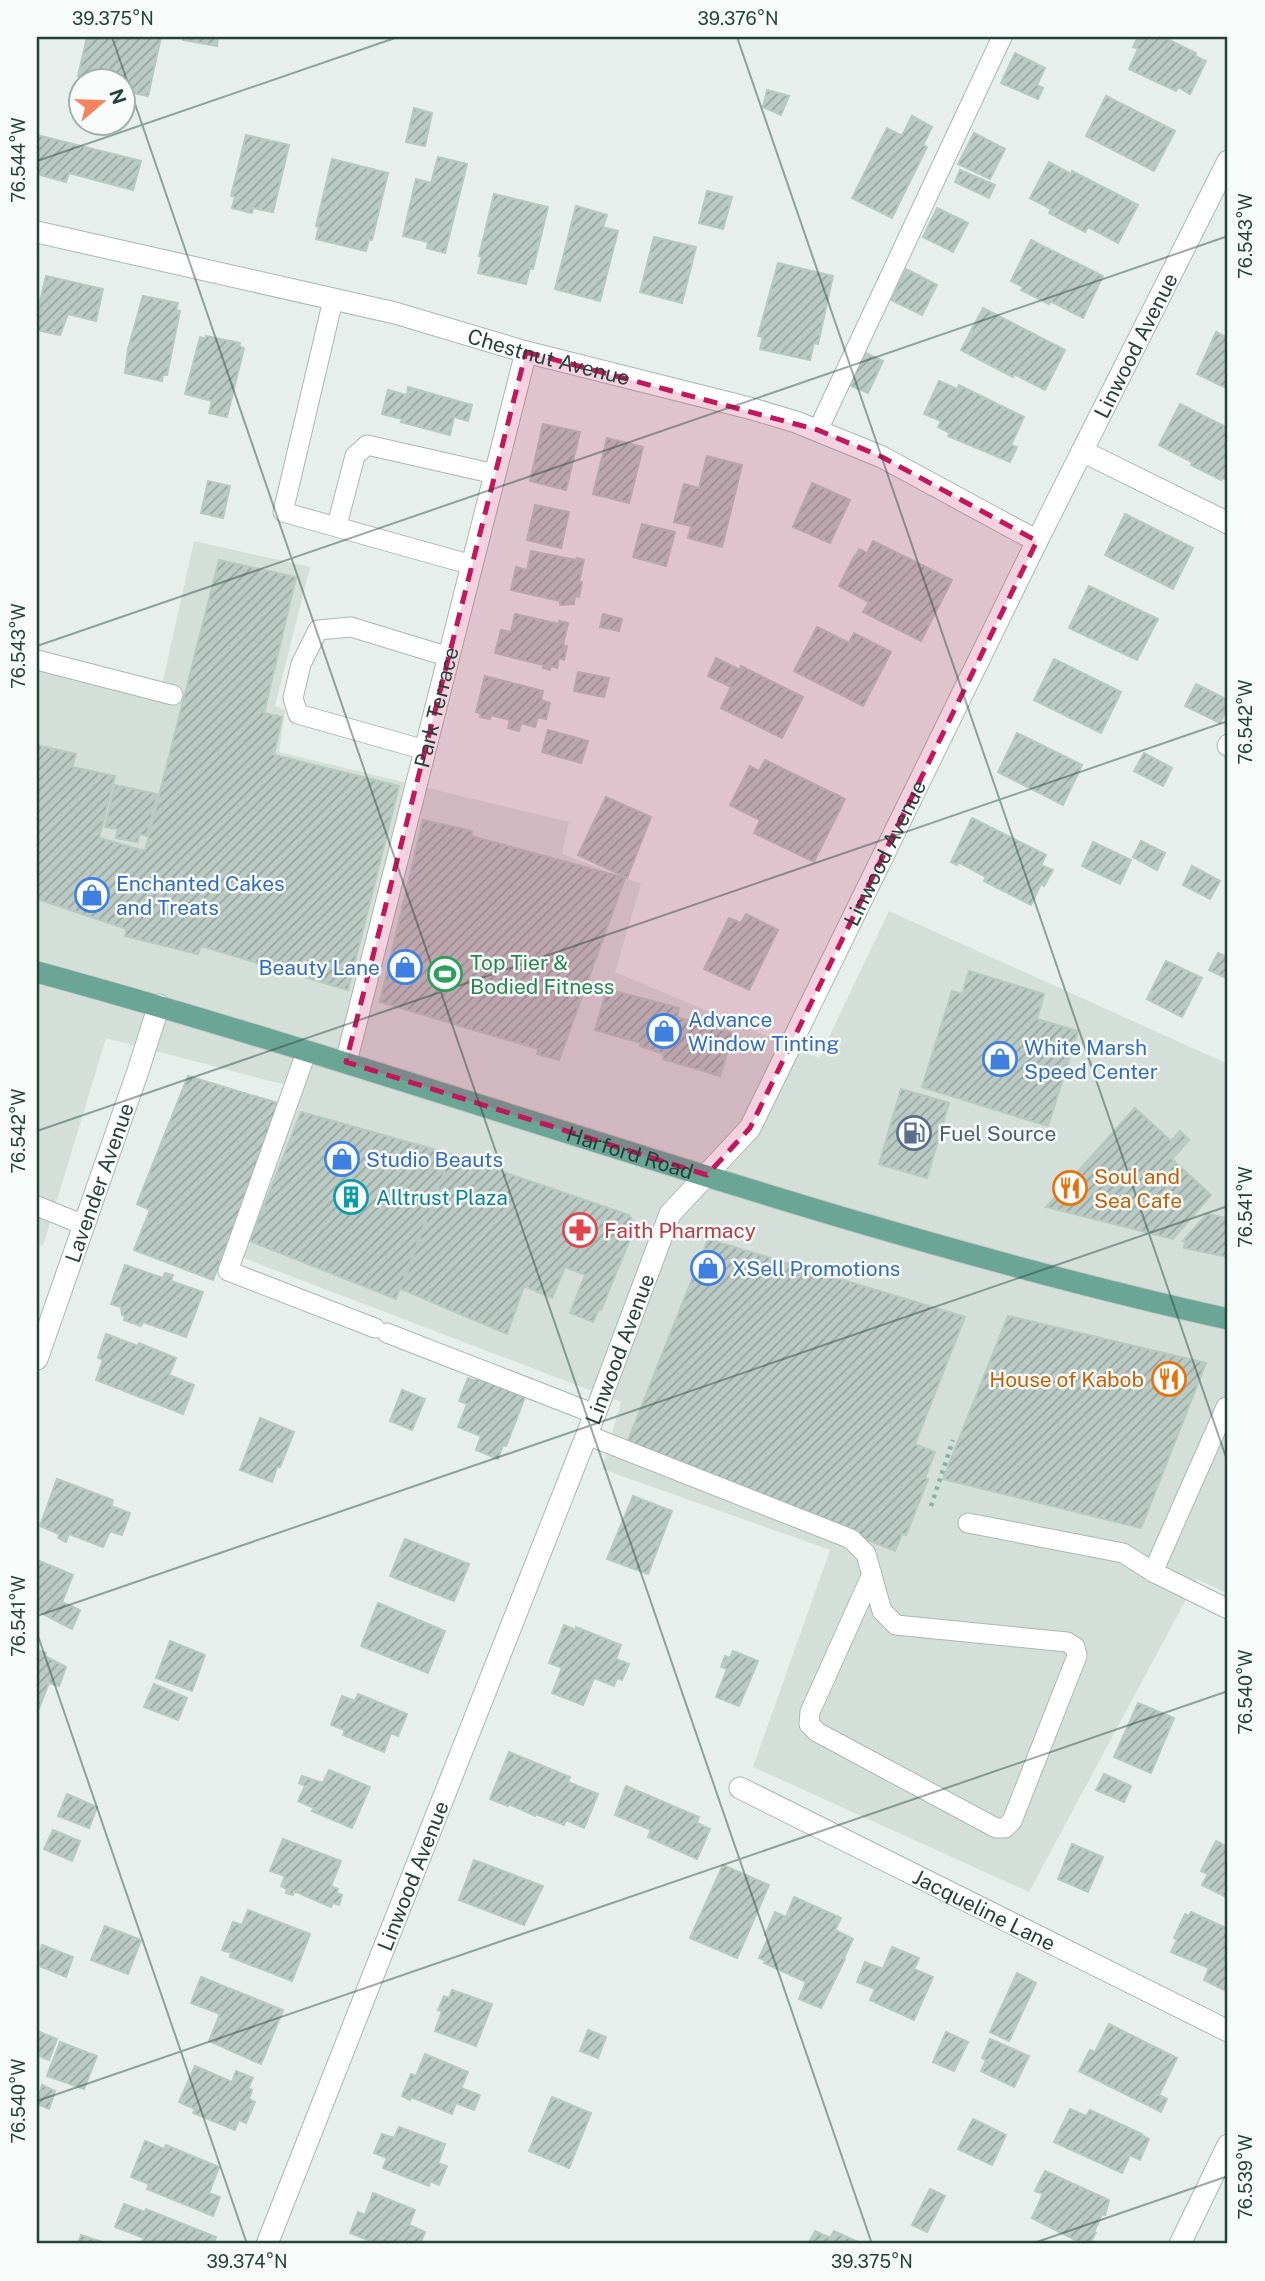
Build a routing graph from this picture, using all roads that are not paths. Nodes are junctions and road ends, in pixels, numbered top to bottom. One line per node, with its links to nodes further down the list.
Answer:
1 (1002, 37): 6 (lane)
2 (1228, 161): 7 (street, Linwood Avenue)
3 (37, 232): 4 (street, Chestnut Avenue)
4 (333, 300): 5 (street, Chestnut Avenue); 10 (lane)
5 (526, 352): 6 (street, Chestnut Avenue); 8 (street, Park Terrace)
6 (818, 430): 11 (street, Chestnut Avenue)
7 (1082, 451): 9 (street); 11 (street, Linwood Avenue)
8 (495, 474): 10 (lane); 12 (street, Park Terrace)
9 (1228, 523)
10 (337, 526): 12 (lane)
11 (1037, 541): 21 (street, Linwood Avenue)
12 (472, 565): 13 (street, Park Terrace)
13 (449, 657): 16 (street, Park Terrace); 16 (lane)
14 (37, 660): 15 (lane)
15 (173, 695)
16 (425, 750): 20 (street, Park Terrace)
17 (37, 972): 18 (main road, Harford Road)
18 (159, 1005): 19 (main road, Harford Road); 23 (street, Lavender Avenue)
19 (307, 1050): 20 (main road, Harford Road); 27 (lane)
20 (346, 1062): 21 (main road, Harford Road)
21 (707, 1175): 24 (main road, Harford Road); 27 (street, Linwood Avenue)
22 (37, 1206): 23 (lane)
23 (84, 1224): 25 (street, Lavender Avenue)
24 (1228, 1319)
25 (37, 1359)
26 (1226, 1407): 30 (lane)
27 (595, 1414): 28 (street, Linwood Avenue)
28 (587, 1435): 31 (lane); 36 (street, Linwood Avenue)
29 (968, 1523): 30 (lane)
30 (1153, 1572): 32 (lane)
31 (872, 1574): 31 (lane)
32 (1228, 1609)
33 (740, 1787): 34 (street, Jacqueline Lane)
34 (1228, 2031)
35 (1228, 2145): 37 (street)
36 (267, 2244)
37 (1180, 2244)

